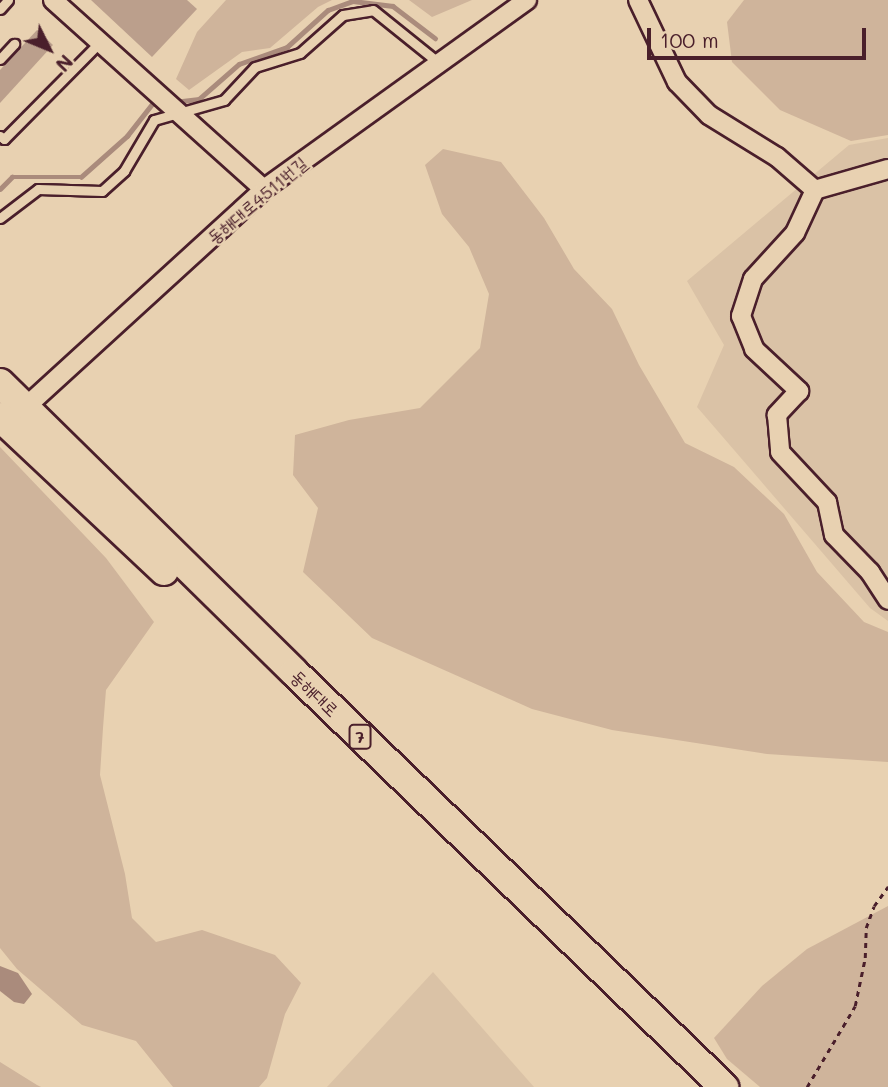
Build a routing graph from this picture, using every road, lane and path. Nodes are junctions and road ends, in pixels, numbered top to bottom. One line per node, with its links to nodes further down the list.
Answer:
1 (8, 0): 5 (lane)
2 (53, 0): 6 (street)
3 (527, 0): 9 (street, 동해대로4511번길)
4 (638, 0): 14 (street)
5 (0, 9)
6 (100, 42): 10 (street); 11 (lane)
7 (14, 44): 8 (lane)
8 (0, 59)
9 (439, 63): 10 (lane); 13 (street, 동해대로4511번길)
10 (179, 112): 13 (street); 15 (lane)
11 (0, 136)
12 (888, 169): 14 (street)
13 (264, 189): 17 (street, 동해대로4511번길)
14 (815, 190): 18 (street)
15 (0, 218)
16 (0, 383): 17 (main road, 동해대로 / 7)
17 (11, 416): 20 (main road, 동해대로 / 7); 21 (main road, 동해대로 / 7)
18 (888, 600)
19 (888, 887): 22 (path)
20 (708, 1087)
21 (724, 1087)
22 (807, 1087)

